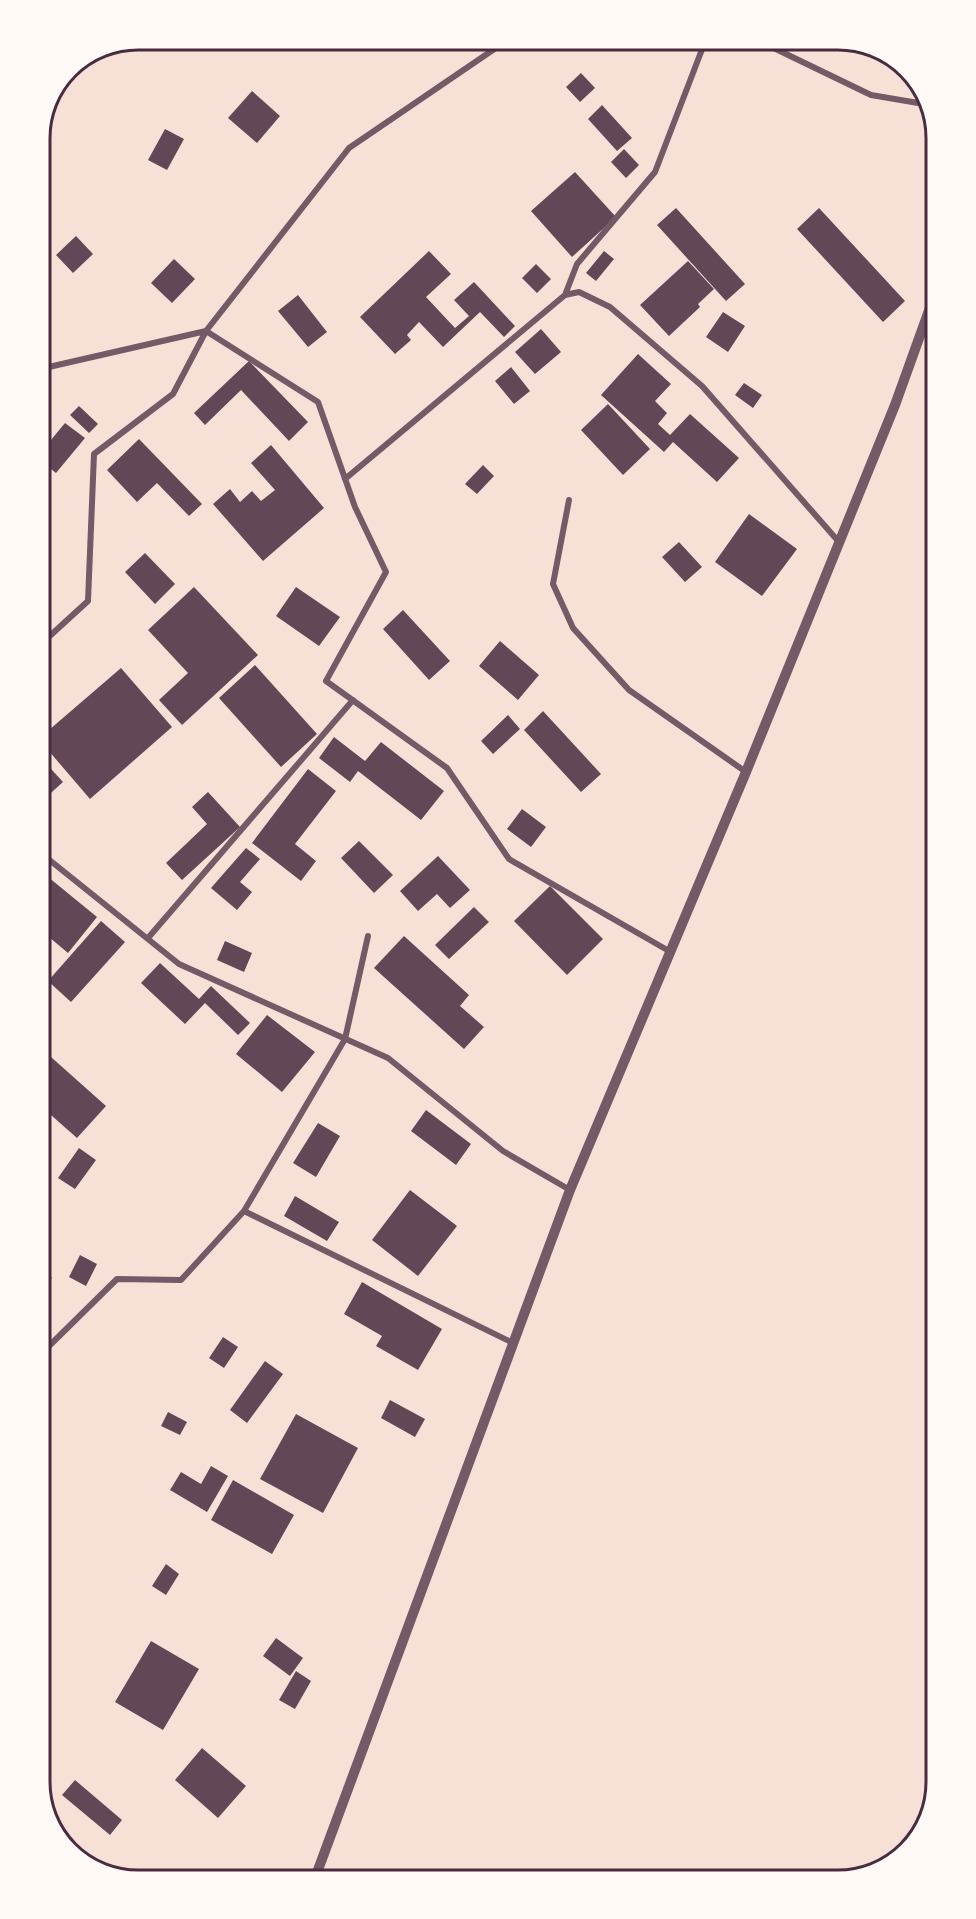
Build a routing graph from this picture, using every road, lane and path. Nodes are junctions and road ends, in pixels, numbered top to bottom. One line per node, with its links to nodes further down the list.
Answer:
1 (493, 50): 7 (street)
2 (702, 50): 5 (street)
3 (778, 50): 4 (street)
4 (920, 103)
5 (565, 295): 9 (street); 11 (street)
6 (926, 319): 11 (street)
7 (206, 331): 8 (street); 9 (street); 12 (street)
8 (50, 367)
9 (345, 479): 13 (street)
10 (569, 500): 14 (street)
11 (839, 542): 14 (street)
12 (50, 636)
13 (353, 700): 17 (street); 18 (street)
14 (746, 772): 18 (street)
15 (50, 860): 17 (street)
16 (368, 936): 19 (street)
17 (148, 938): 19 (street)
18 (669, 951): 20 (street)
19 (345, 1039): 20 (street); 21 (street)
20 (570, 1190): 22 (street)
21 (244, 1211): 22 (street); 23 (street)
22 (513, 1343): 24 (street)
23 (50, 1345)
24 (318, 1869)

